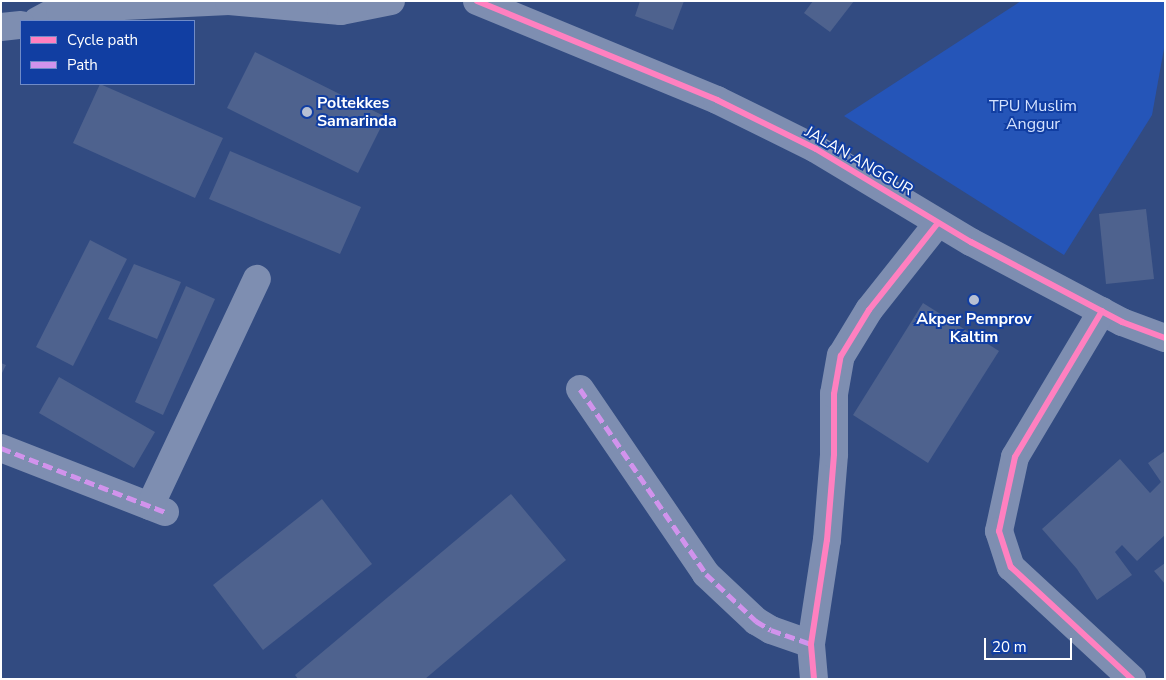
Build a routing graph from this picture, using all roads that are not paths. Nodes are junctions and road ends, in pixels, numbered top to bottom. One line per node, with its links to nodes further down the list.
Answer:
1 (391, 1): 3 (street)
2 (477, 1): 6 (street, JALAN ANGGUR)
3 (54, 10)
4 (20, 25): 5 (street)
5 (1, 27)
6 (938, 224): 8 (street, JALAN ANGGUR); 12 (street)
7 (257, 279): 11 (street)
8 (1102, 311): 9 (street, JALAN ANGGUR); 14 (street)
9 (1165, 338)
10 (580, 389): 12 (street)
11 (1, 448)
12 (811, 644): 13 (street)
13 (814, 679)
14 (1132, 679)

